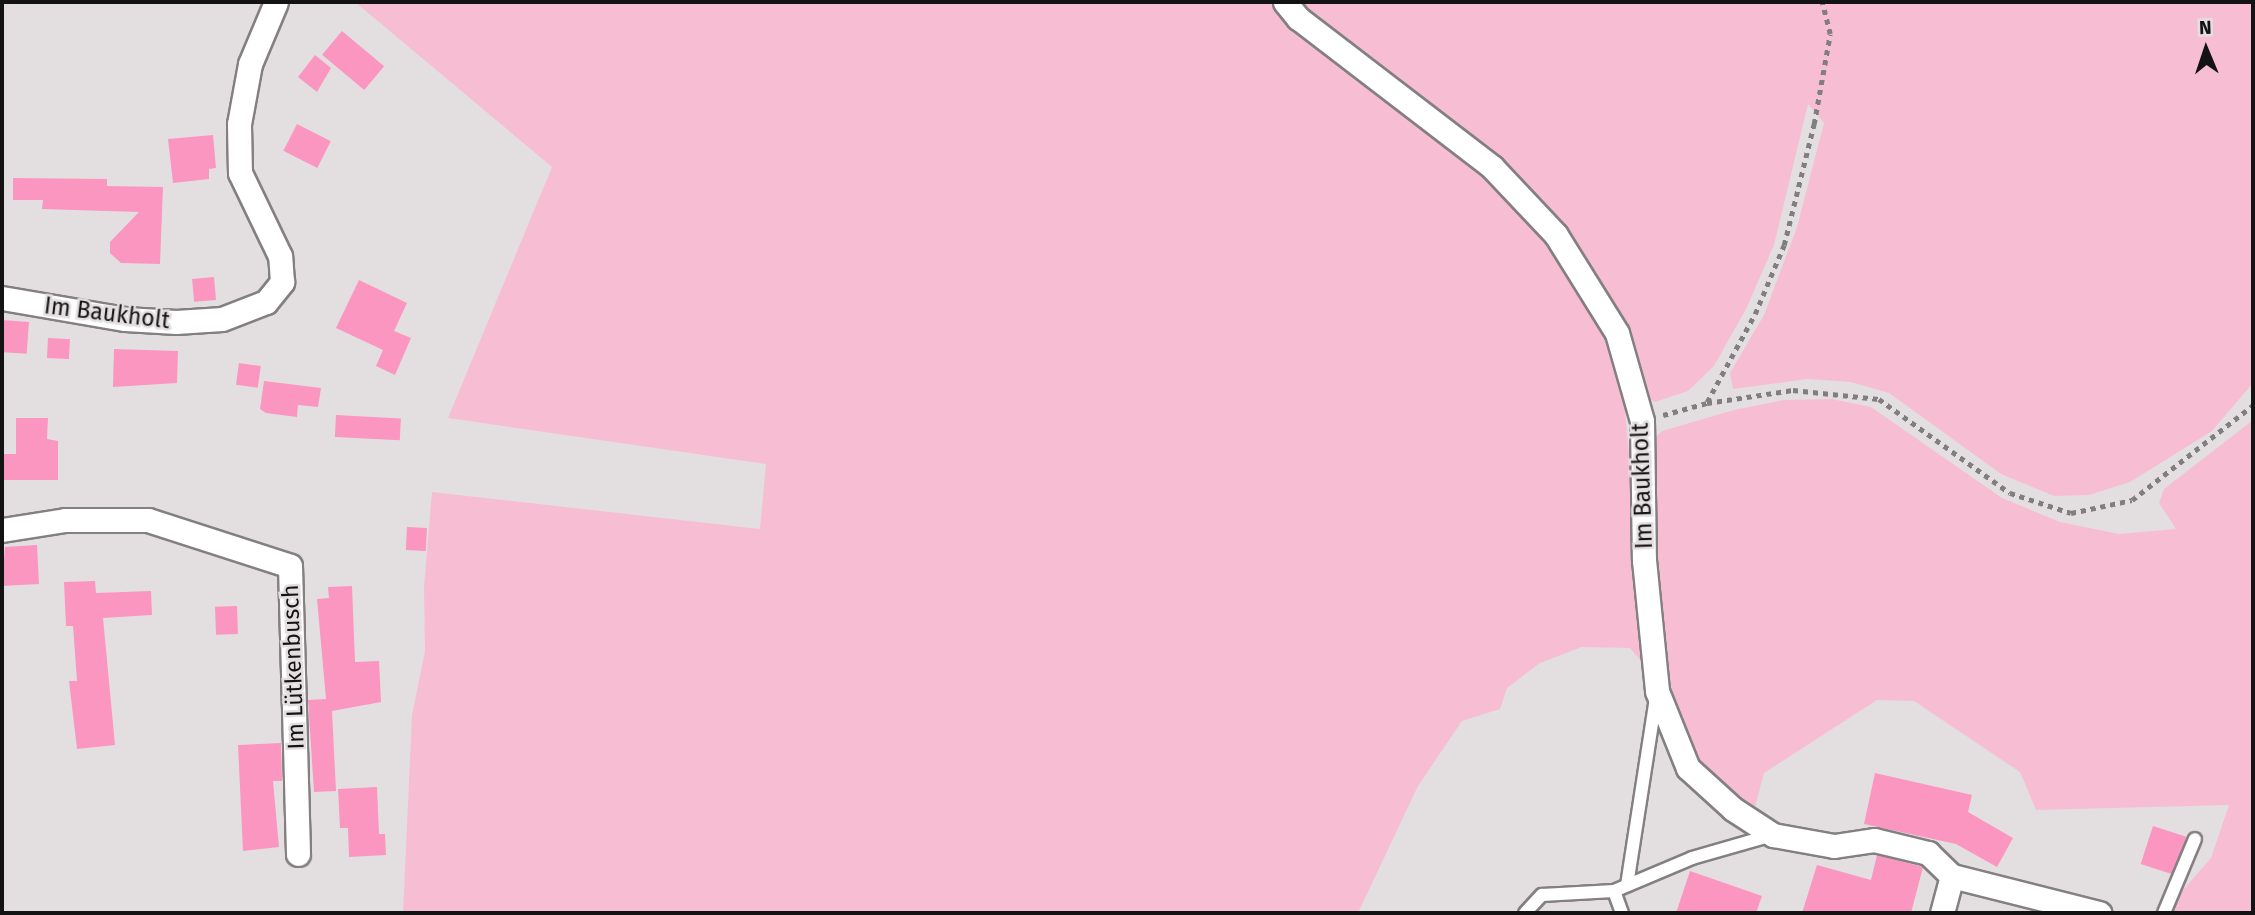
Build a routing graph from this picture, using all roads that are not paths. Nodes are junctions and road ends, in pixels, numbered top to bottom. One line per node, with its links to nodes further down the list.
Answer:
1 (276, 2): 3 (street, Im Baukholt)
2 (1285, 2): 5 (street, Im Baukholt)
3 (2, 298)
4 (2, 530): 8 (street, Im Lütkenbusch)
5 (1657, 691): 6 (street, Im Baukholt); 10 (lane)
6 (1773, 835): 9 (street, Im Baukholt); 10 (lane)
7 (2194, 839): 16 (lane)
8 (299, 855)
9 (1952, 876): 14 (street); 15 (street)
10 (1626, 885): 11 (lane)
11 (1614, 891): 12 (lane); 13 (lane)
12 (1525, 913)
13 (1622, 913)
14 (1942, 913)
15 (2099, 913)
16 (2164, 913)

